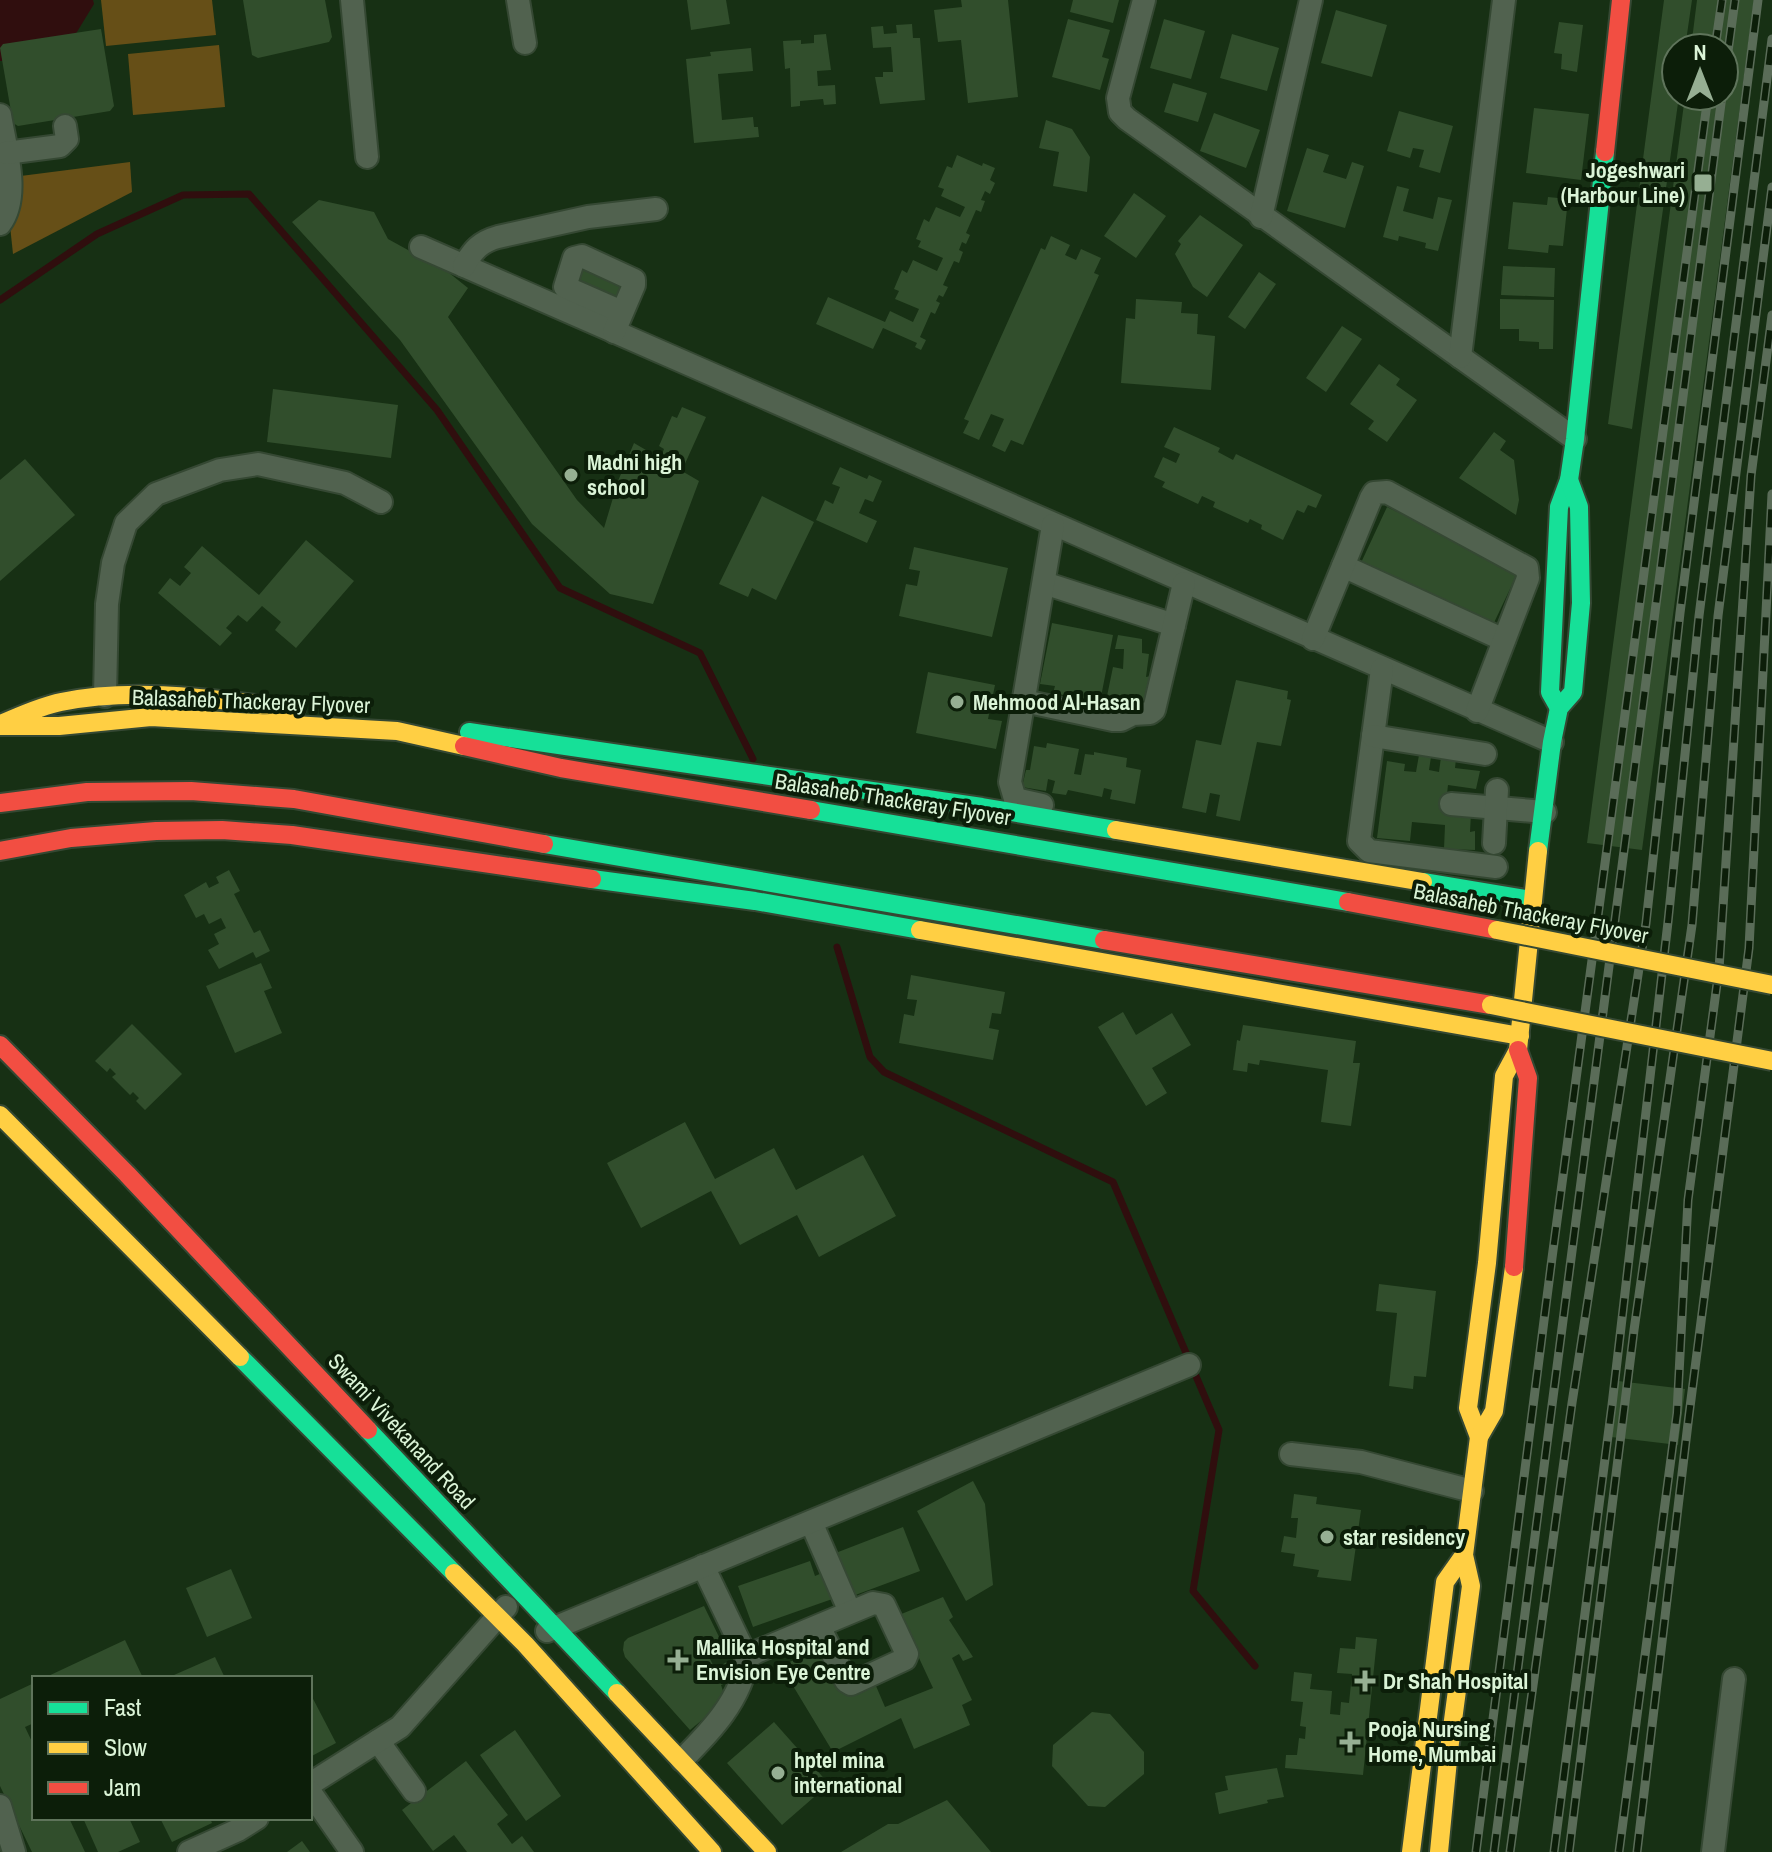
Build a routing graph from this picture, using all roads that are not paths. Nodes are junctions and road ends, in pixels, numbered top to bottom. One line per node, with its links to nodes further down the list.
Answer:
1 (352, 0): 11 (street)
2 (518, 0): 7 (street)
3 (1144, 0): 13 (street)
4 (1311, 0): 13 (street)
5 (1504, 0): 17 (street)
6 (1621, 0): 18 (street)
7 (525, 43)
8 (0, 115): 10 (street)
9 (65, 126): 10 (street)
10 (6, 153): 14 (street)
11 (367, 157)
12 (656, 209): 16 (street)
13 (1261, 217): 17 (street)
14 (0, 224)
15 (421, 247): 16 (street)
16 (464, 266): 20 (street)
17 (1460, 357): 18 (street)
18 (1575, 439): 33 (street)
19 (381, 502): 28 (street)
20 (1053, 525): 22 (street); 23 (street)
21 (1343, 566): 25 (street); 26 (street); 26 (street)
22 (1044, 583): 24 (street); 29 (street)
23 (1184, 583): 24 (street); 25 (street)
24 (1174, 625): 29 (street)
25 (1313, 639): 27 (street)
26 (1504, 640): 30 (street)
27 (1382, 669): 30 (street); 32 (street)
28 (105, 696): 31 (street); 43 (street)
29 (1024, 701): 39 (street)
30 (1477, 711): 33 (street)
31 (0, 725): 44 (street, Balasaheb Thackeray Flyover, bridge)
32 (1373, 736): 34 (street); 42 (street)
33 (1552, 742): 38 (street)
34 (1485, 754)
35 (1497, 799): 37 (street); 38 (street); 40 (street)
36 (0, 803): 47 (street, bridge)
37 (1451, 804)
38 (1545, 812): 43 (street)
39 (1134, 819)
40 (1494, 843)
41 (0, 851): 45 (street)
42 (1496, 867)
43 (1532, 900): 45 (street)
44 (1772, 985)
45 (1519, 1043): 49 (street); 50 (street)
46 (0, 1045): 60 (street, Swami Vivekanand Road)
47 (1772, 1061)
48 (0, 1115): 62 (street)
49 (1490, 1227): 50 (street); 51 (street)
50 (1517, 1230): 52 (street)
51 (1476, 1347): 52 (street); 54 (street)
52 (1503, 1351): 54 (street)
53 (1189, 1365): 57 (street)
54 (1479, 1437): 56 (street)
55 (1291, 1454): 56 (street)
56 (1472, 1491): 58 (street)
57 (811, 1522): 59 (street); 61 (street)
58 (1464, 1555): 66 (street); 67 (street)
59 (703, 1566): 64 (street); 68 (street)
60 (520, 1591): 62 (street); 64 (street, Swami Vivekanand Road)
61 (850, 1612): 63 (street); 63 (street)
62 (498, 1616): 65 (street); 70 (street)
63 (819, 1626): 68 (street)
64 (554, 1627): 65 (street); 71 (street, Swami Vivekanand Road)
65 (525, 1644): 82 (street)
66 (1437, 1652): 67 (street); 76 (street)
67 (1462, 1657): 77 (street)
68 (747, 1658): 71 (street)
69 (1734, 1679): 86 (street)
70 (378, 1741): 72 (street); 73 (street)
71 (682, 1760): 83 (street, Swami Vivekanand Road)
72 (312, 1783)
73 (414, 1791)
74 (312, 1795): 81 (street)
75 (0, 1806): 80 (street)
76 (1417, 1808): 77 (street); 84 (street)
77 (1443, 1809): 85 (street)
78 (254, 1820): 79 (street)
79 (193, 1851)
80 (14, 1852)
81 (352, 1852)
82 (712, 1852)
83 (767, 1852)
84 (1411, 1852)
85 (1439, 1852)
86 (1713, 1852)

